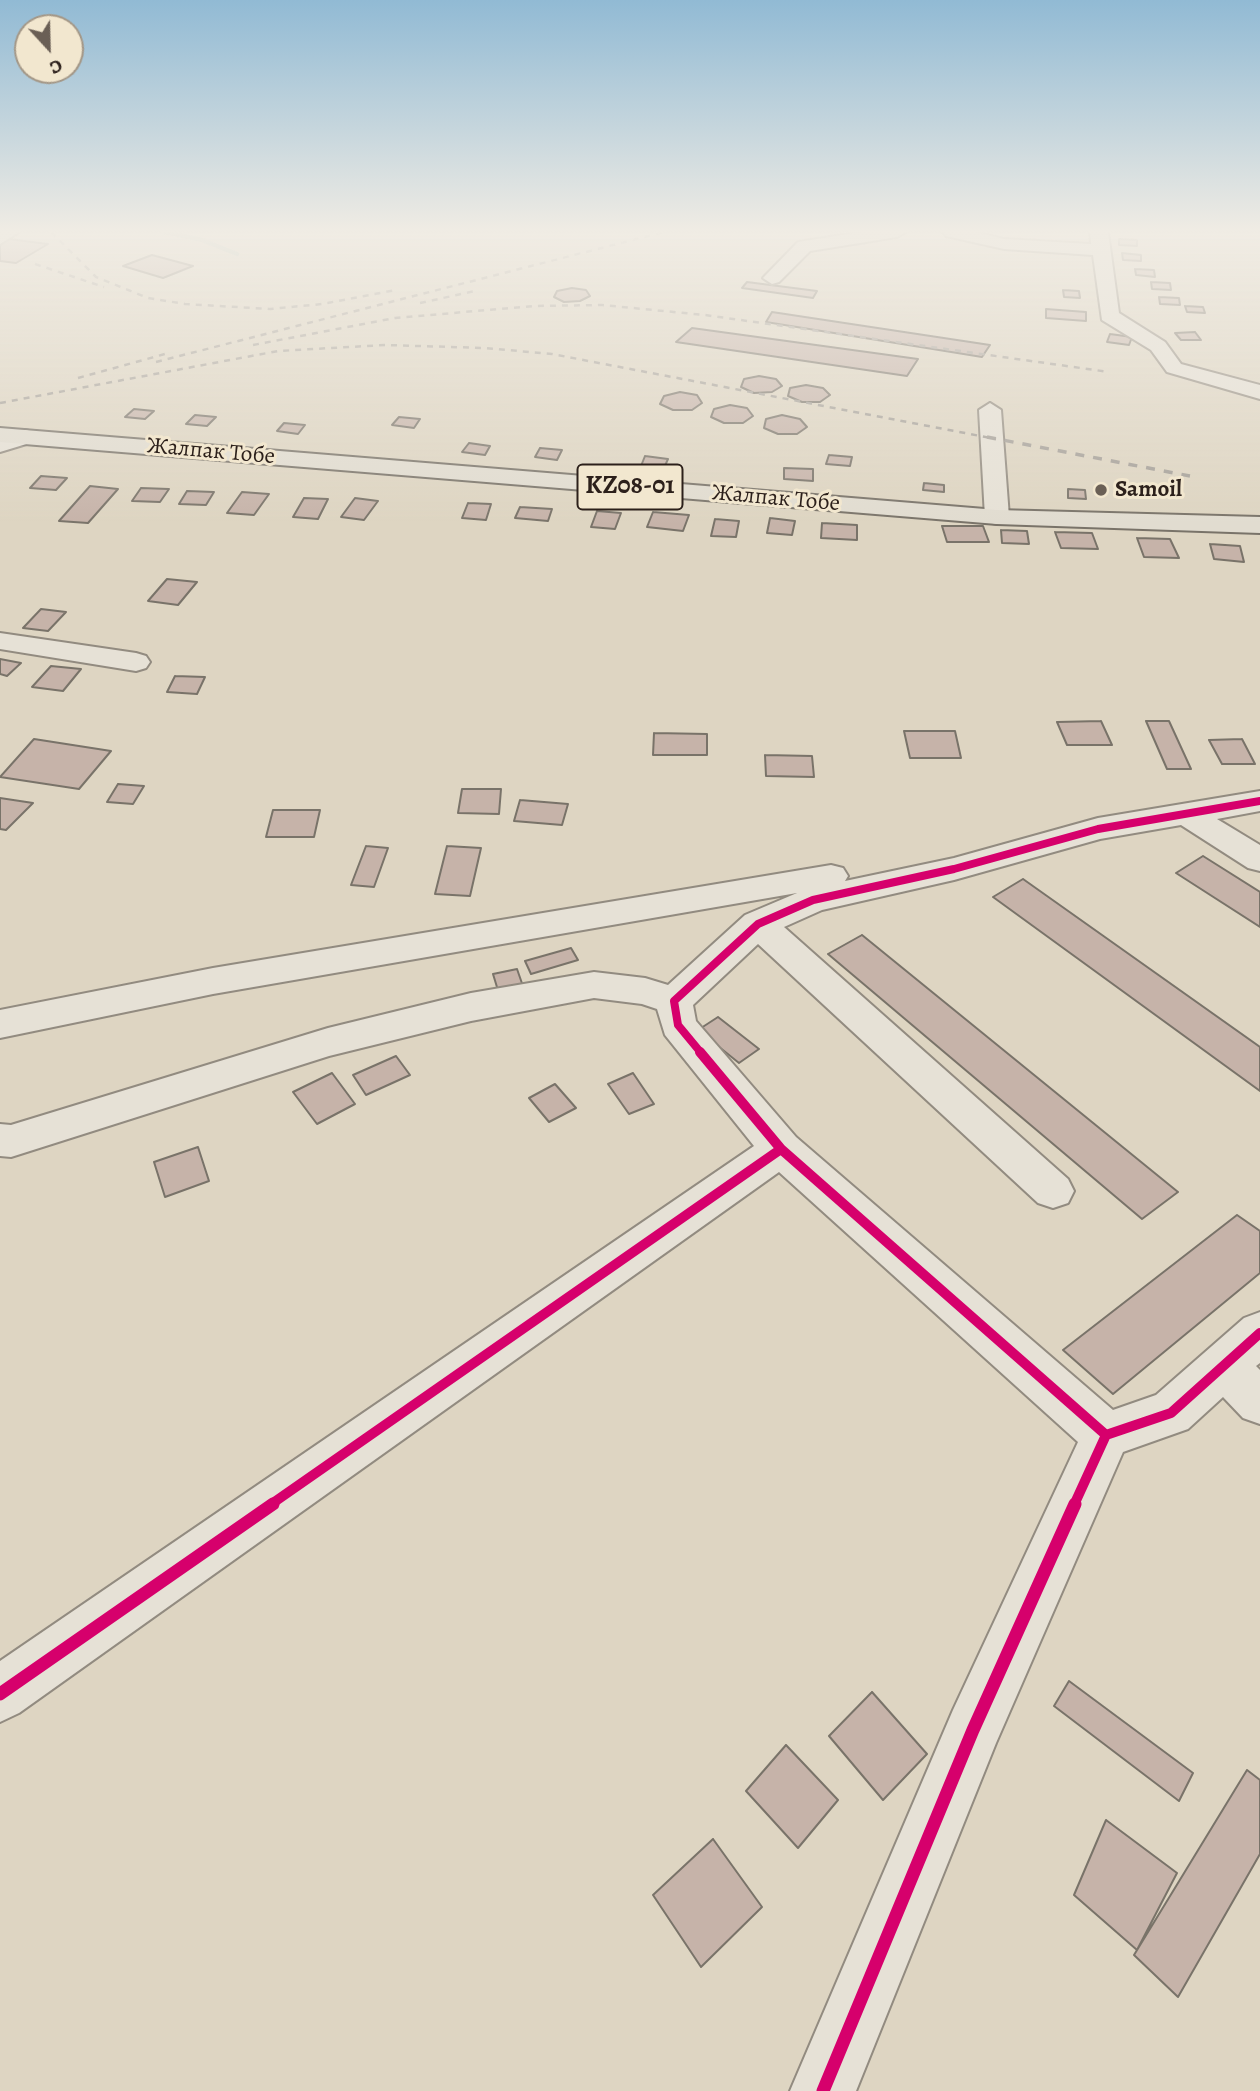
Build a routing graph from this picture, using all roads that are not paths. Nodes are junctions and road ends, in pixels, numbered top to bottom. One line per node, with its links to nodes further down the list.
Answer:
1 (1131, 330): 2 (street)
2 (1260, 392)
3 (990, 410): 7 (street)
4 (0, 435): 5 (main road, Жалпак Тобе / KZ08-01)
5 (24, 437): 6 (street); 7 (main road, Жалпак Тобе / KZ08-01)
6 (0, 445)
7 (997, 516): 8 (main road, Жалпак Тобе / KZ08-01)
8 (1260, 525)
9 (0, 641): 10 (street)
10 (136, 662)
11 (1260, 783): 17 (street)
12 (1260, 801): 13 (street)
13 (1183, 812): 14 (street); 15 (street)
14 (1260, 860)
15 (758, 924): 16 (street); 20 (street)
16 (674, 1001): 18 (street); 19 (street)
17 (0, 1024)
18 (0, 1140)
19 (781, 1149): 24 (street); 25 (street)
20 (1053, 1191)
21 (1260, 1333): 22 (street)
22 (1223, 1365): 23 (street); 24 (street)
23 (1260, 1402)
24 (1106, 1435): 26 (street)
25 (0, 1694)
26 (823, 2091)

